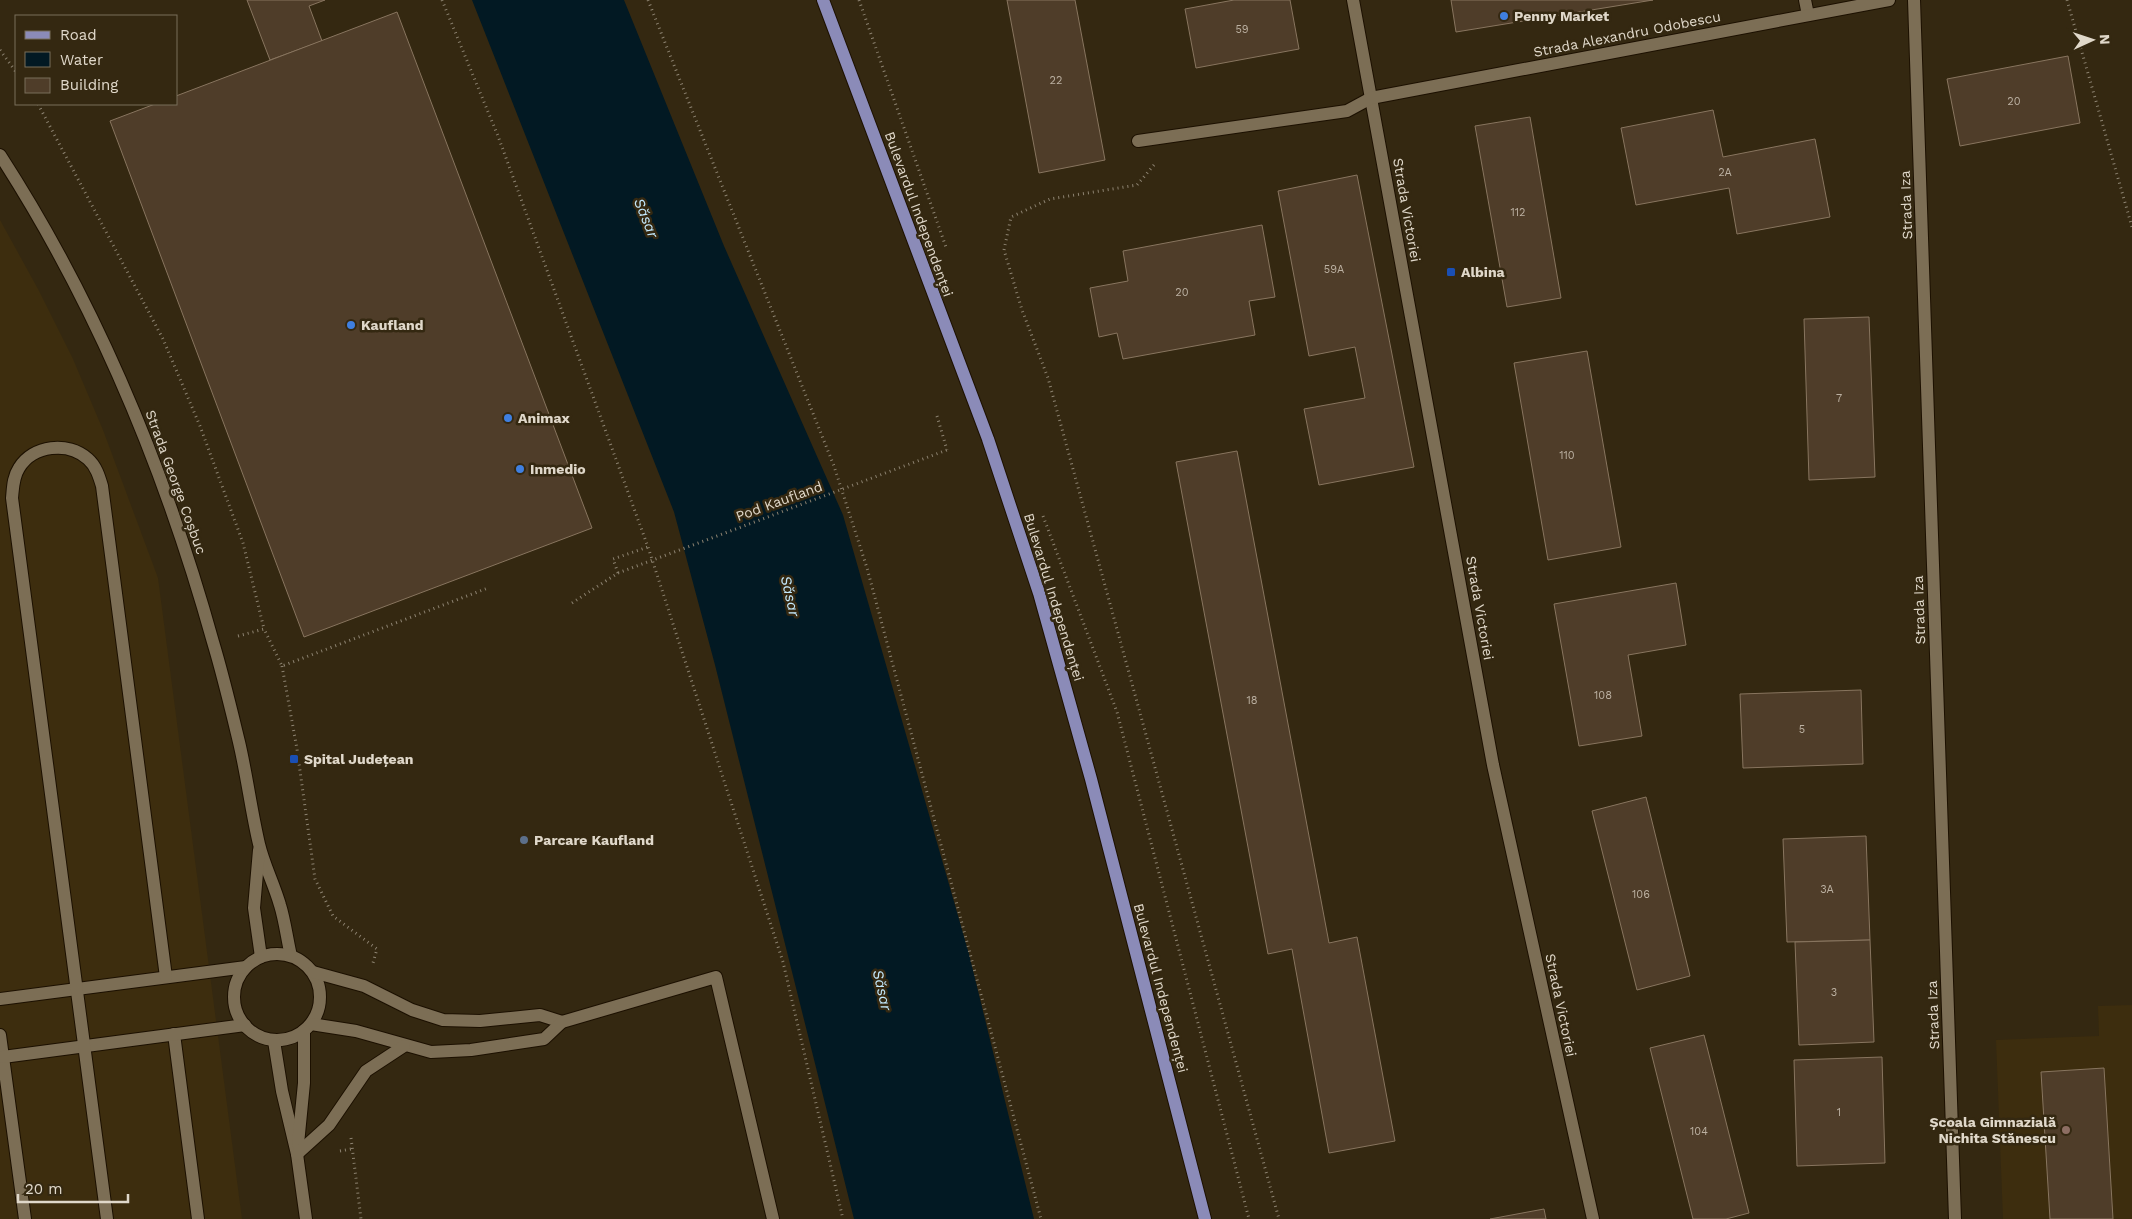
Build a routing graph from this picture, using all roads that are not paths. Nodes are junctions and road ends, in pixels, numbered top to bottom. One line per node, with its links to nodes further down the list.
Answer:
1 (822, 0): 33 (main road, Bulevardul Independenței)
2 (1353, 0): 7 (street, Strada Victoriei)
3 (1805, 0): 6 (street)
4 (1889, 0): 6 (street, Strada Alexandru Odobescu)
5 (1914, 0): 35 (street, Strada Iza)
6 (1808, 15): 7 (street, Strada Alexandru Odobescu)
7 (1371, 98): 8 (street, Strada Alexandru Odobescu); 34 (street, Strada Victoriei)
8 (1138, 140)
9 (0, 155): 10 (street, Strada George Coșbuc)
10 (259, 845): 11 (street, Strada George Coșbuc); 12 (street, Strada George Coșbuc)
11 (291, 956): 12 (street); 14 (street)
12 (261, 957): 13 (street)
13 (246, 967): 15 (street); 19 (street)
14 (313, 972): 18 (street); 20 (street)
15 (166, 977): 16 (street); 16 (street)
16 (77, 990): 17 (street); 24 (street)
17 (0, 1000)
18 (562, 1022): 25 (street); 32 (street)
19 (245, 1025): 21 (street); 23 (street)
20 (308, 1027): 23 (street); 25 (street); 27 (street)
21 (174, 1034): 24 (street); 30 (street)
22 (0, 1035): 26 (street)
23 (274, 1041): 27 (street)
24 (84, 1046): 26 (street); 29 (street)
25 (404, 1046): 27 (street)
26 (3, 1057): 28 (street)
27 (297, 1154): 31 (street)
28 (25, 1219)
29 (107, 1219)
30 (198, 1219)
31 (306, 1219)
32 (773, 1219)
33 (1205, 1219)
34 (1593, 1219)
35 (1955, 1219)

